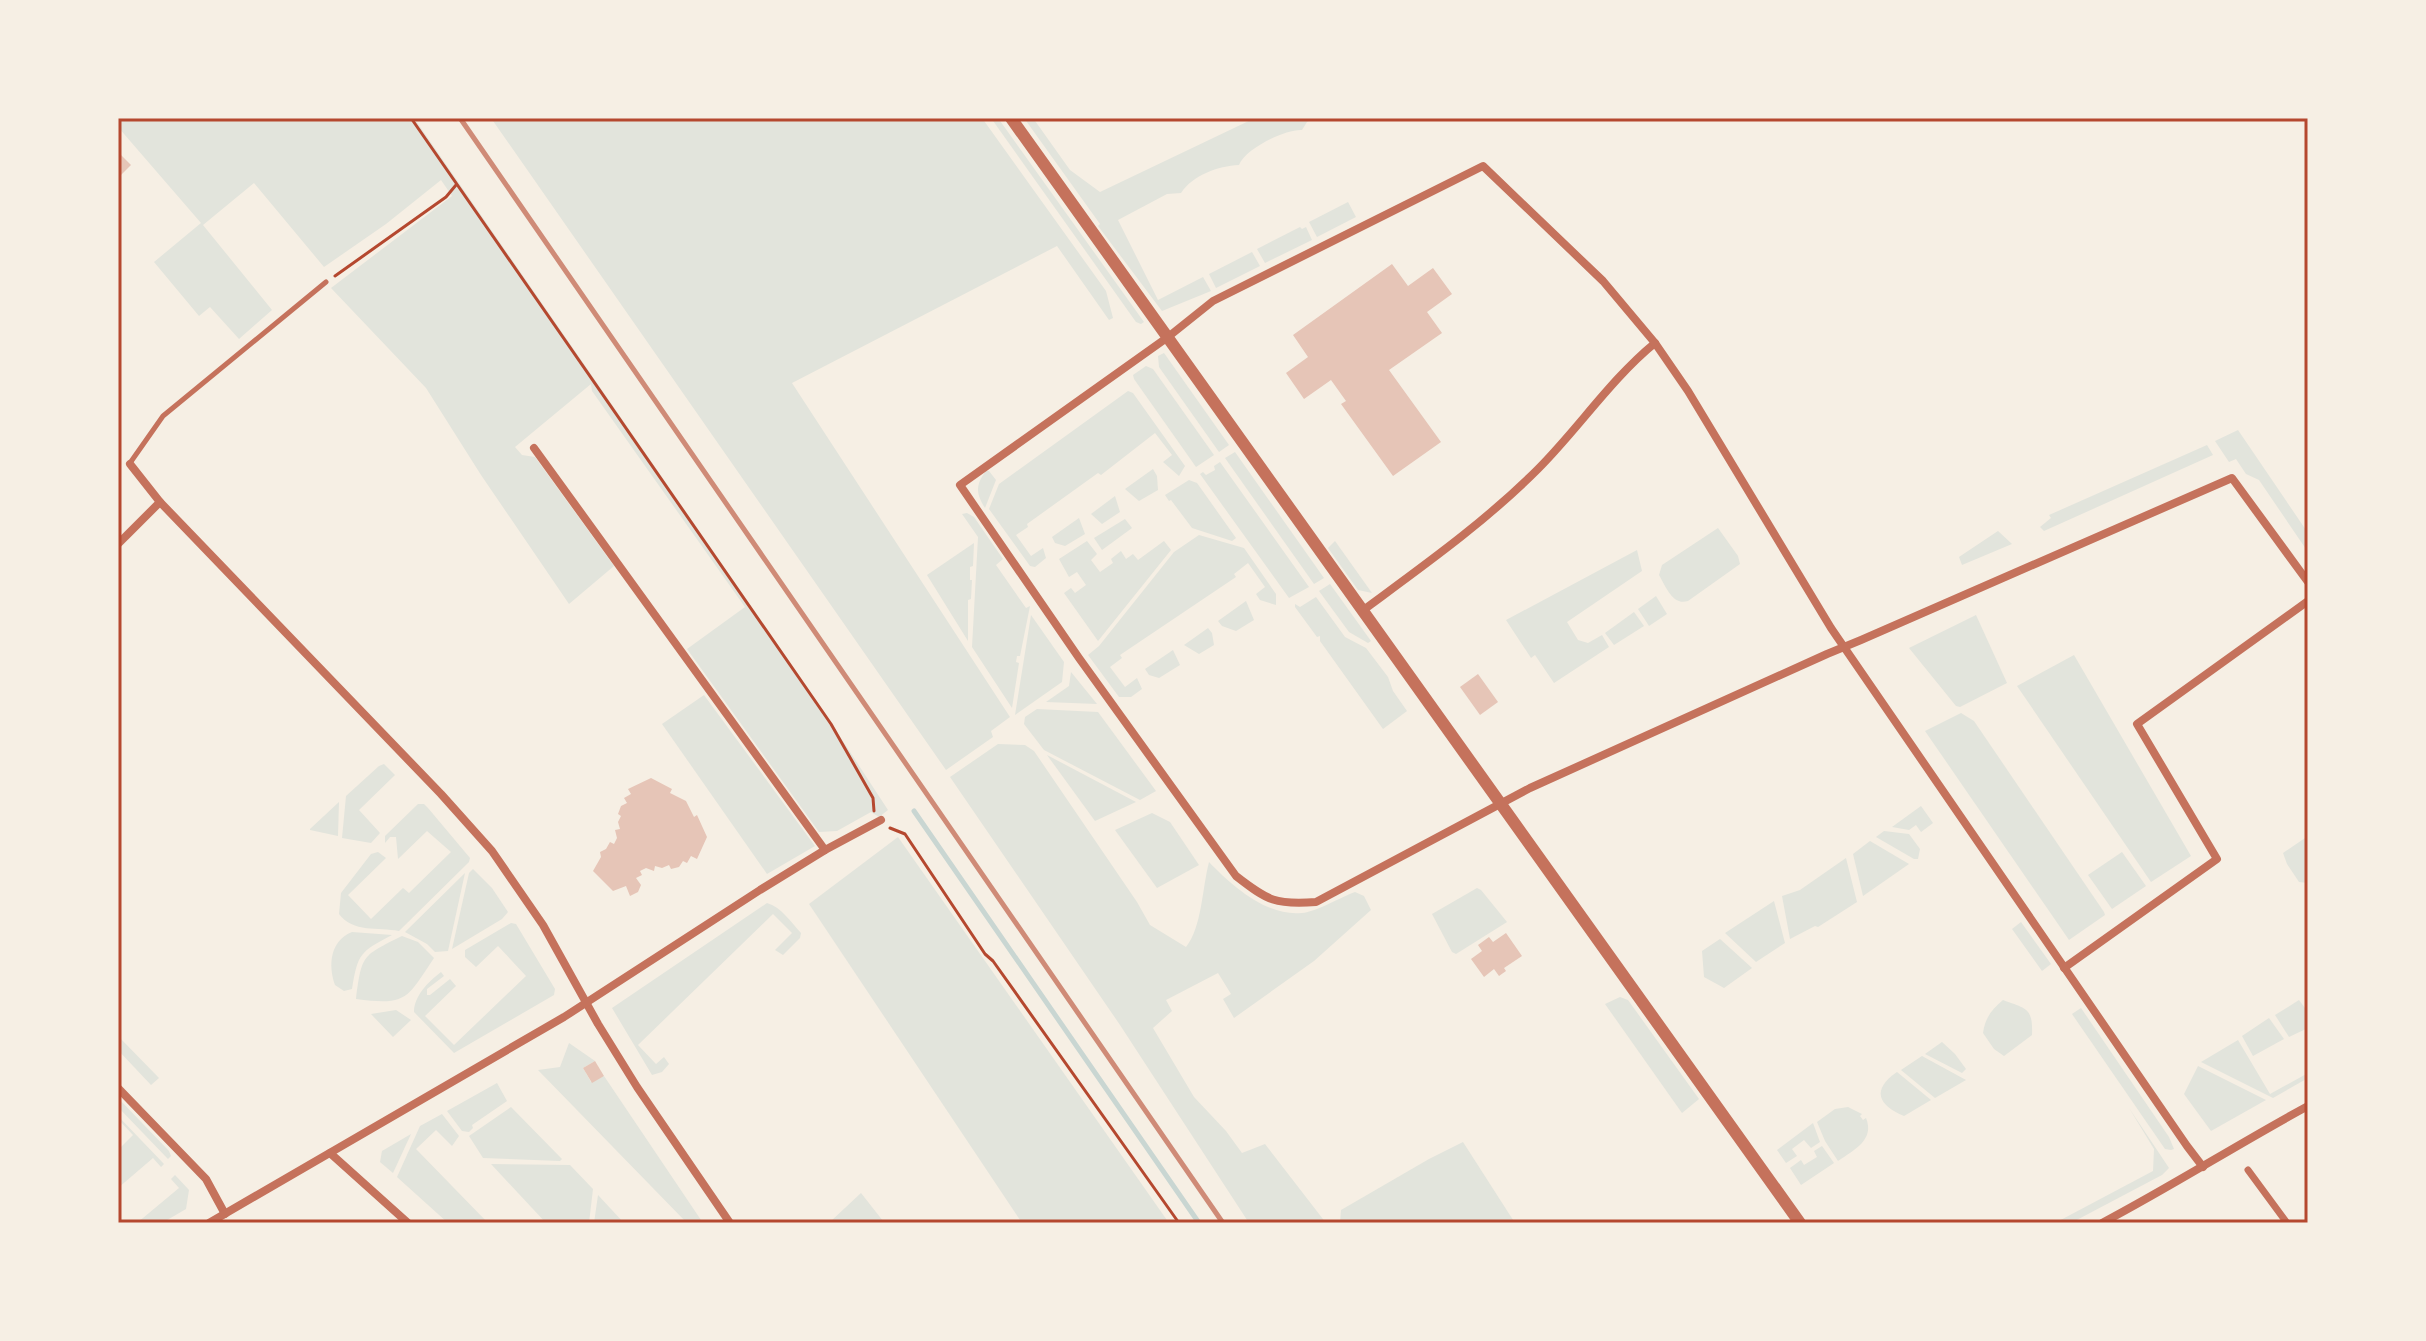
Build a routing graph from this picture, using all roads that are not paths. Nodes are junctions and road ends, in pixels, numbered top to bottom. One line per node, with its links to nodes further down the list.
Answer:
1 (1011, 118): 3 (street)
2 (326, 282): 6 (lane)
3 (1168, 337): 4 (street); 11 (street); 13 (street)
4 (1655, 343): 11 (street); 12 (street)
5 (534, 448): 15 (street)
6 (130, 464): 7 (street)
7 (160, 502): 8 (street); 17 (street)
8 (118, 544)
9 (2308, 582): 12 (street)
10 (2308, 601): 16 (street)
11 (1362, 611): 13 (street)
12 (1844, 647): 13 (street); 16 (street)
13 (1500, 805): 27 (street)
14 (880, 822): 15 (street)
15 (825, 850): 17 (street)
16 (2064, 968): 21 (street)
17 (587, 1002): 20 (street); 26 (street)
18 (118, 1088): 23 (street)
19 (2308, 1106): 21 (street)
20 (330, 1153): 23 (street); 25 (street)
21 (2203, 1167): 28 (street)
22 (2248, 1170): 29 (street)
23 (225, 1214): 24 (street)
24 (209, 1223)
25 (408, 1223)
26 (730, 1223)
27 (1800, 1223)
28 (2102, 1223)
29 (2287, 1223)

